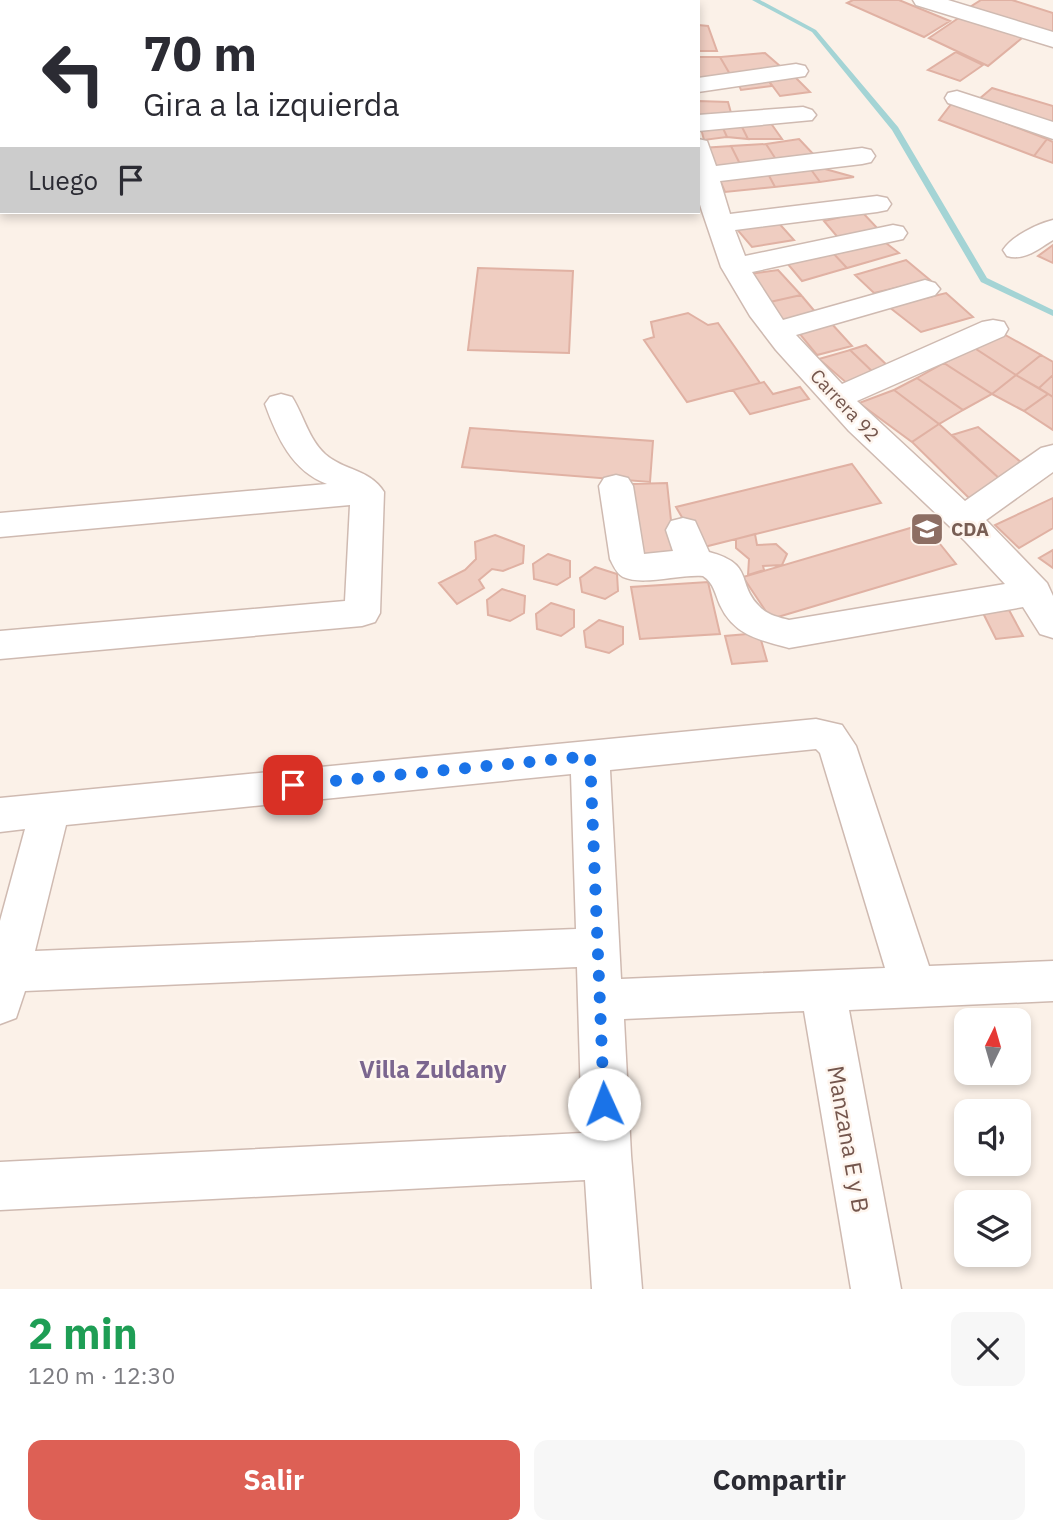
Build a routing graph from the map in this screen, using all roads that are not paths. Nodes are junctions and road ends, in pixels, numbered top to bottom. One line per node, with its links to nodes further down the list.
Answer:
1 (925, 0): 2 (street)
2 (963, 6): 3 (street)
3 (1053, 40)
4 (796, 71): 5 (street)
5 (700, 85)
6 (957, 99): 9 (street)
7 (803, 115): 8 (street)
8 (700, 123)
9 (1053, 131)
10 (862, 156): 11 (street)
11 (702, 161): 13 (street, Carrera 92)
12 (877, 204): 13 (street)
13 (720, 224): 17 (street, Carrera 92)
14 (1053, 228): 16 (street)
15 (893, 233): 17 (street)
16 (1017, 250)
17 (735, 267): 20 (street, Carrera 92)
18 (925, 289): 20 (street)
19 (993, 329): 21 (street)
20 (777, 331): 21 (street, Carrera 92)
21 (837, 398): 26 (street, Carrera 92)
22 (281, 404): 25 (street)
23 (1053, 456): 26 (street)
24 (616, 486): 28 (street)
25 (367, 492): 27 (street); 30 (street)
26 (963, 519): 28 (street, Carrera 92)
27 (0, 525)
28 (1034, 592): 29 (street, Carrera 92)
29 (1053, 624)
30 (0, 645)
31 (590, 756): 32 (street); 34 (street); 36 (street)
32 (50, 810): 33 (street); 37 (street)
33 (0, 815)
34 (598, 947): 37 (street); 39 (street)
35 (1053, 981): 36 (street)
36 (914, 986): 38 (street)
37 (4, 988)
38 (823, 990): 39 (street); 43 (street, Manzana E y B)
39 (600, 1000): 40 (street)
40 (607, 1155): 41 (street); 42 (street)
41 (0, 1186)
42 (617, 1289)
43 (876, 1289)

